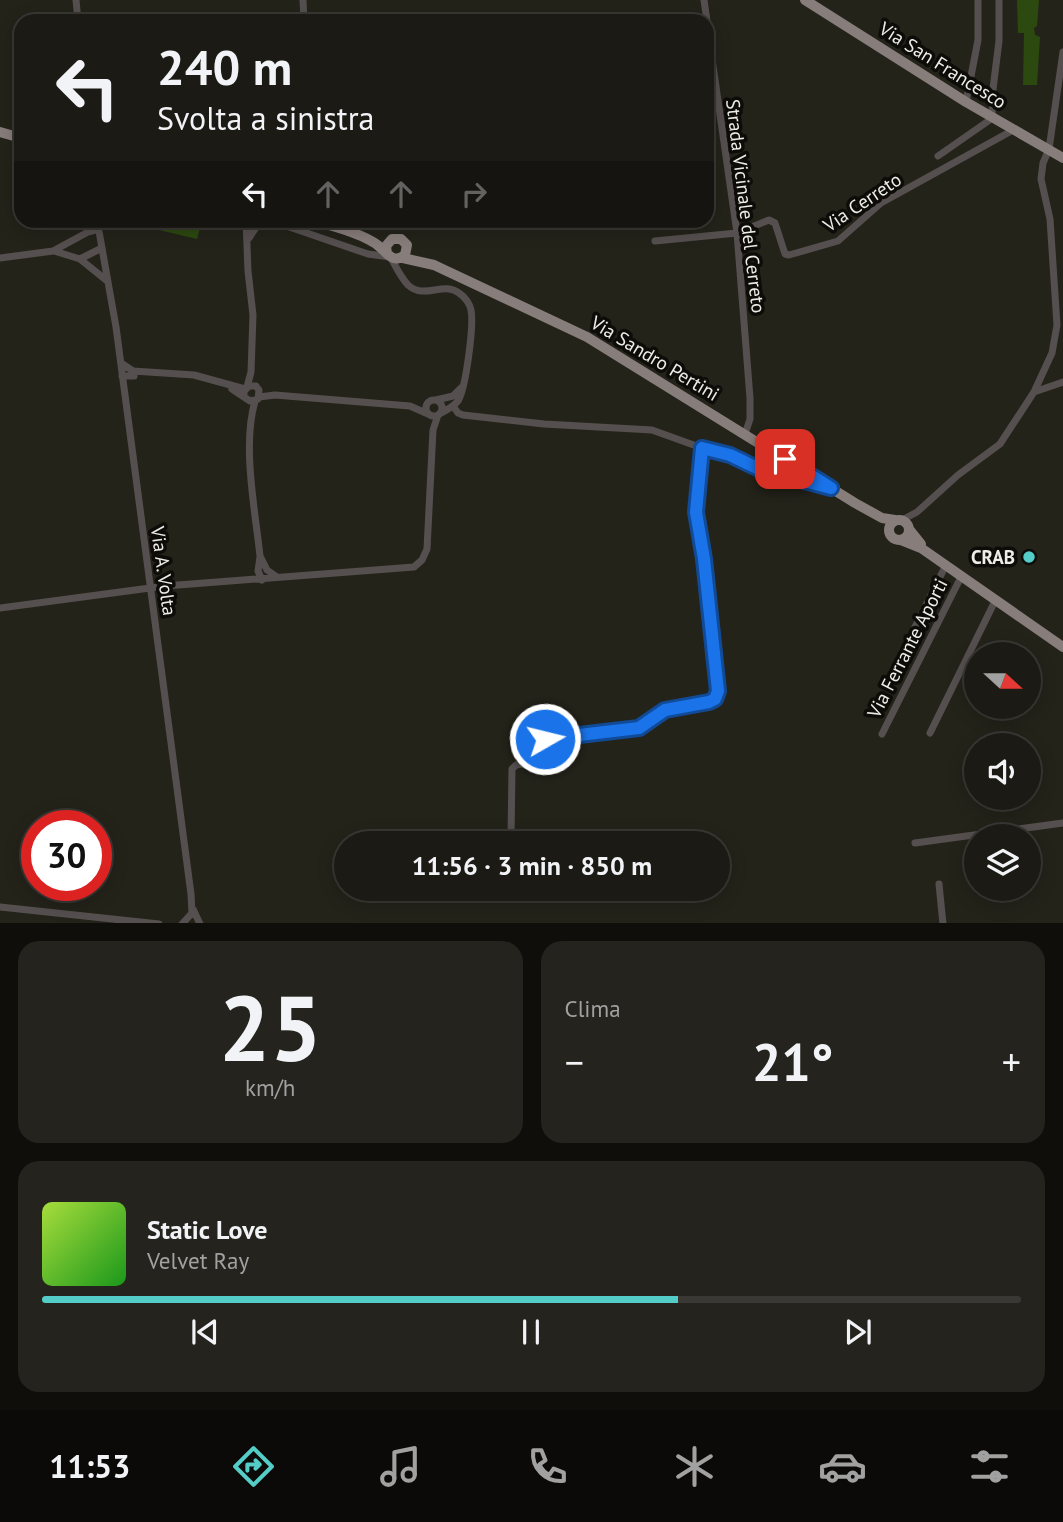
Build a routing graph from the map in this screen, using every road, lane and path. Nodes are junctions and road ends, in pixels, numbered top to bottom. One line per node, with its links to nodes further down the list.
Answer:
1 (805, 0): 6 (main road, Via San Francesco)
2 (978, 0): 6 (street)
3 (999, 0): 7 (street)
4 (1063, 52): 9 (street)
5 (714, 72): 18 (street, Strada Vicinale del Cerreto)
6 (966, 102): 7 (main road, Via San Francesco)
7 (993, 117): 8 (main road, Via San Francesco); 10 (street)
8 (1015, 130): 9 (main road, Via San Francesco); 18 (street, Via Cerreto)
9 (1049, 149): 11 (main road, Via San Francesco); 37 (street)
10 (938, 156)
11 (1063, 158)
12 (94, 228): 25 (street)
13 (99, 228): 24 (street, Via A. Volta)
14 (247, 228): 23 (street)
15 (255, 228): 23 (street)
16 (292, 228): 26 (street)
17 (337, 228): 19 (main road, Via Sandro Pertini)
18 (737, 233): 21 (street, Via Cerreto); 43 (street, Strada Vicinale del Cerreto)
19 (367, 238): 20 (main road); 26 (main road, Via Sandro Pertini)
20 (391, 239): 22 (main road); 26 (main road)
21 (655, 242)
22 (407, 245): 26 (main road); 29 (main road)
23 (248, 246): 38 (street)
24 (102, 248): 28 (street); 30 (street, Via A. Volta)
25 (53, 251): 27 (street); 28 (street)
26 (394, 257): 29 (main road, Via Sandro Pertini); 34 (street)
27 (0, 258)
28 (80, 259): 30 (street)
29 (430, 264): 43 (main road, Via Sandro Pertini)
30 (108, 283): 31 (street, Via A. Volta)
31 (120, 363): 32 (street); 33 (street, Via A. Volta)
32 (133, 374): 33 (street); 36 (street); 38 (street)
33 (122, 376): 36 (street, Via A. Volta)
34 (465, 381): 39 (street); 41 (street)
35 (1063, 383): 37 (street)
36 (124, 389): 56 (street, Via A. Volta)
37 (1034, 392): 47 (street)
38 (251, 393): 40 (street); 51 (street)
39 (432, 402): 40 (street); 42 (street); 42 (street)
40 (410, 406): 42 (street)
41 (453, 406): 42 (street); 44 (street)
42 (434, 414): 53 (street)
43 (746, 434): 45 (main road, Via Sandro Pertini)
44 (702, 448): 45 (street); 65 (street)
45 (831, 488): 46 (main road, Via Sandro Pertini)
46 (876, 515): 47 (main road, Via Sandro Pertini); 48 (main road, Via Sandro Pertini)
47 (904, 524): 48 (main road); 49 (main road); 60 (main road, Via Sandro Pertini)
48 (888, 530): 49 (main road, Via Sandro Pertini)
49 (901, 540): 50 (main road, Via Sandro Pertini)
50 (946, 565): 52 (main road, Via Sandro Pertini); 59 (street)
51 (261, 567): 53 (street); 54 (street); 55 (street)
52 (961, 576): 57 (main road, Via Sandro Pertini); 63 (street, Via Ferrante Aporti)
53 (284, 578): 54 (street)
54 (262, 580): 55 (street)
55 (240, 581): 56 (street)
56 (151, 587): 58 (street); 68 (street, Via A. Volta)
57 (995, 601): 61 (main road, Via Sandro Pertini); 62 (street)
58 (0, 608)
59 (914, 629)
60 (1063, 641)
61 (1063, 647)
62 (930, 733)
63 (882, 734)
64 (1063, 823): 66 (street)
65 (511, 831)
66 (915, 843)
67 (939, 884): 73 (street)
68 (192, 905): 71 (street); 72 (street, Via A. Volta)
69 (0, 907): 70 (street)
70 (159, 923)
71 (183, 923)
72 (200, 923)
73 (943, 923)

